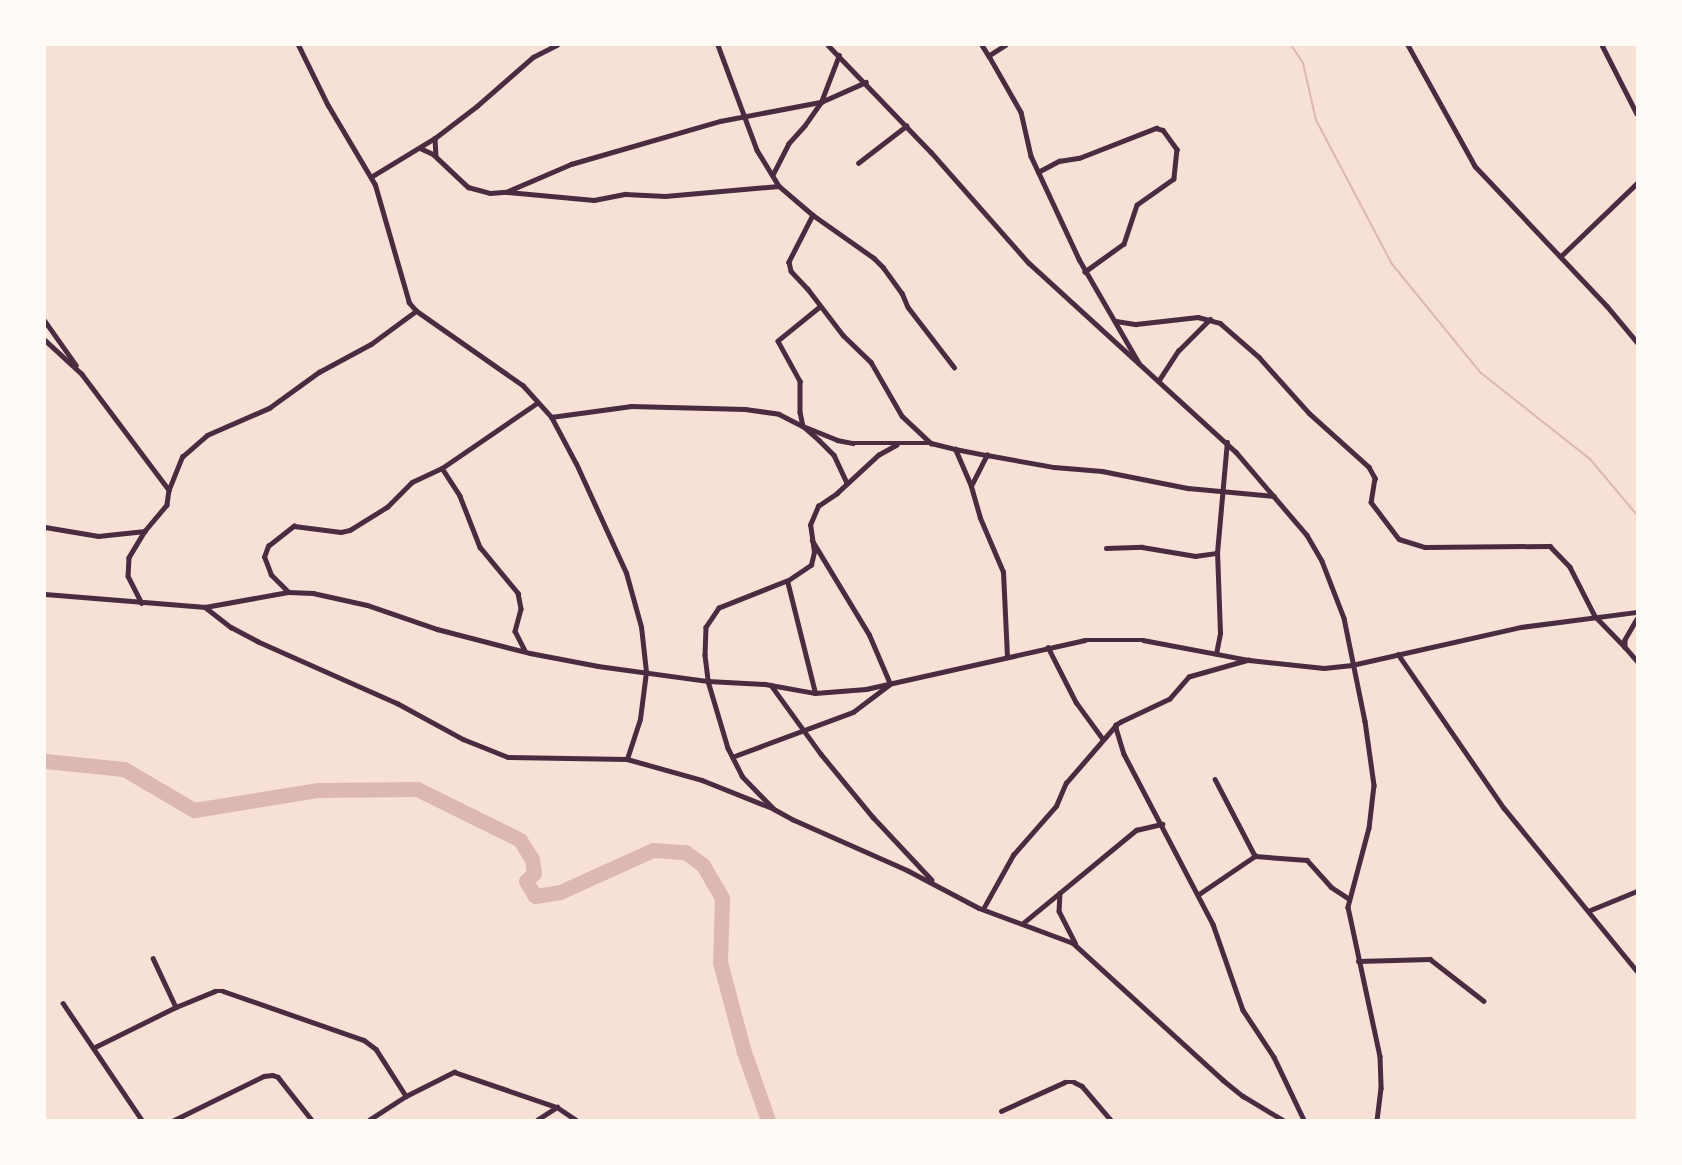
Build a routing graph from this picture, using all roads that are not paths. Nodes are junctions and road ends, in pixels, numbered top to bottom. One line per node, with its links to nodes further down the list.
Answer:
1 (298, 45): 24 (street)
2 (542, 45): 10 (street)
3 (557, 45): 10 (street)
4 (718, 45): 16 (street)
5 (828, 45): 11 (street)
6 (982, 45): 12 (street)
7 (1006, 45): 12 (street)
8 (1408, 45): 29 (street)
9 (1602, 45): 15 (street)
10 (539, 52): 18 (street)
11 (839, 55): 13 (street); 14 (street)
12 (989, 56): 22 (street)
13 (866, 82): 14 (street); 17 (street)
14 (821, 102): 16 (street); 23 (street)
15 (1637, 114)
16 (743, 116): 23 (street); 27 (street)
17 (906, 126): 21 (street); 38 (street)
18 (435, 138): 19 (street); 20 (street)
19 (420, 148): 20 (street); 24 (street)
20 (436, 158): 27 (street)
21 (858, 164)
22 (1038, 172): 30 (street); 30 (street)
23 (773, 174): 26 (street)
24 (371, 177): 32 (street)
25 (1637, 183): 29 (street)
26 (779, 186): 27 (street); 28 (street)
27 (506, 192)
28 (813, 215): 31 (street); 39 (street)
29 (1561, 256): 37 (street)
30 (1085, 272): 35 (street)
31 (820, 307): 44 (street); 46 (street)
32 (416, 311): 42 (street); 53 (street)
33 (1210, 319): 35 (street); 41 (street); 67 (street)
34 (45, 321): 40 (street)
35 (1116, 321): 38 (street)
36 (45, 340): 40 (street)
37 (1637, 342)
38 (1140, 365): 41 (street)
39 (954, 367)
40 (78, 370): 53 (street)
41 (1159, 380): 45 (street)
42 (537, 403): 43 (street); 50 (street)
43 (551, 417): 44 (street); 78 (street)
44 (803, 426): 47 (street); 51 (street)
45 (1227, 442): 54 (street); 55 (street)
46 (931, 443): 47 (street); 48 (street)
47 (896, 444): 51 (street)
48 (955, 449): 49 (street); 52 (street)
49 (987, 456): 52 (street); 54 (street)
50 (442, 468): 62 (street); 71 (street)
51 (847, 483): 58 (street)
52 (971, 486): 74 (street)
53 (169, 490): 57 (street)
54 (1222, 490): 55 (street); 60 (street)
55 (1274, 496): 77 (street)
56 (45, 527): 57 (street)
57 (145, 531): 64 (street)
58 (812, 541): 61 (street); 80 (street)
59 (1106, 548): 60 (street)
60 (1217, 553): 72 (street)
61 (787, 581): 79 (street); 82 (street)
62 (288, 592): 65 (street); 71 (street)
63 (45, 594): 64 (street)
64 (142, 603): 65 (street)
65 (205, 607): 87 (street)
66 (1637, 612): 67 (street)
67 (1595, 616): 70 (street); 73 (street)
68 (1637, 619): 70 (street)
69 (1048, 647): 72 (street); 74 (street); 85 (street)
70 (1625, 647): 76 (street)
71 (525, 652): 78 (street)
72 (1216, 654): 75 (street)
73 (1398, 654): 77 (street); 98 (street)
74 (1007, 657): 80 (street)
75 (1249, 660): 77 (street); 83 (street)
76 (1637, 661)
77 (1352, 665): 96 (street)
78 (646, 672): 79 (street); 87 (street)
79 (708, 681): 81 (street); 86 (street)
80 (890, 684): 82 (street); 84 (street)
81 (771, 685): 82 (street); 84 (street)
82 (815, 693)
83 (1116, 725): 85 (street); 90 (street)
84 (803, 729): 86 (street); 92 (street)
85 (1103, 739): 97 (street)
86 (732, 757): 89 (street)
87 (627, 759): 89 (street)
88 (1215, 779): 91 (street)
89 (774, 809): 92 (street)
90 (1161, 824): 94 (street); 95 (street)
91 (1255, 856): 95 (street); 96 (street)
92 (936, 884): 97 (street)
93 (1637, 891): 98 (street)
94 (1060, 893): 99 (street); 100 (street)
95 (1199, 894): 119 (street)
96 (1348, 898): 102 (street)
97 (983, 909): 99 (street)
98 (1588, 911): 103 (street)
99 (1022, 924): 100 (street)
100 (1076, 945): 118 (street)
101 (153, 958): 106 (street)
102 (1358, 961): 104 (street); 120 (street)
103 (1637, 971)
104 (1484, 1001)
105 (63, 1003): 107 (street)
106 (176, 1007): 107 (street); 108 (street)
107 (93, 1048): 111 (street)
108 (406, 1096): 109 (street); 114 (street)
109 (557, 1107): 115 (street); 116 (street)
110 (1001, 1111): 117 (street)
111 (142, 1120)
112 (174, 1120): 113 (street)
113 (312, 1120)
114 (369, 1120)
115 (537, 1120)
116 (576, 1120)
117 (1111, 1120)
118 (1283, 1120)
119 (1304, 1120)
120 (1377, 1120)

